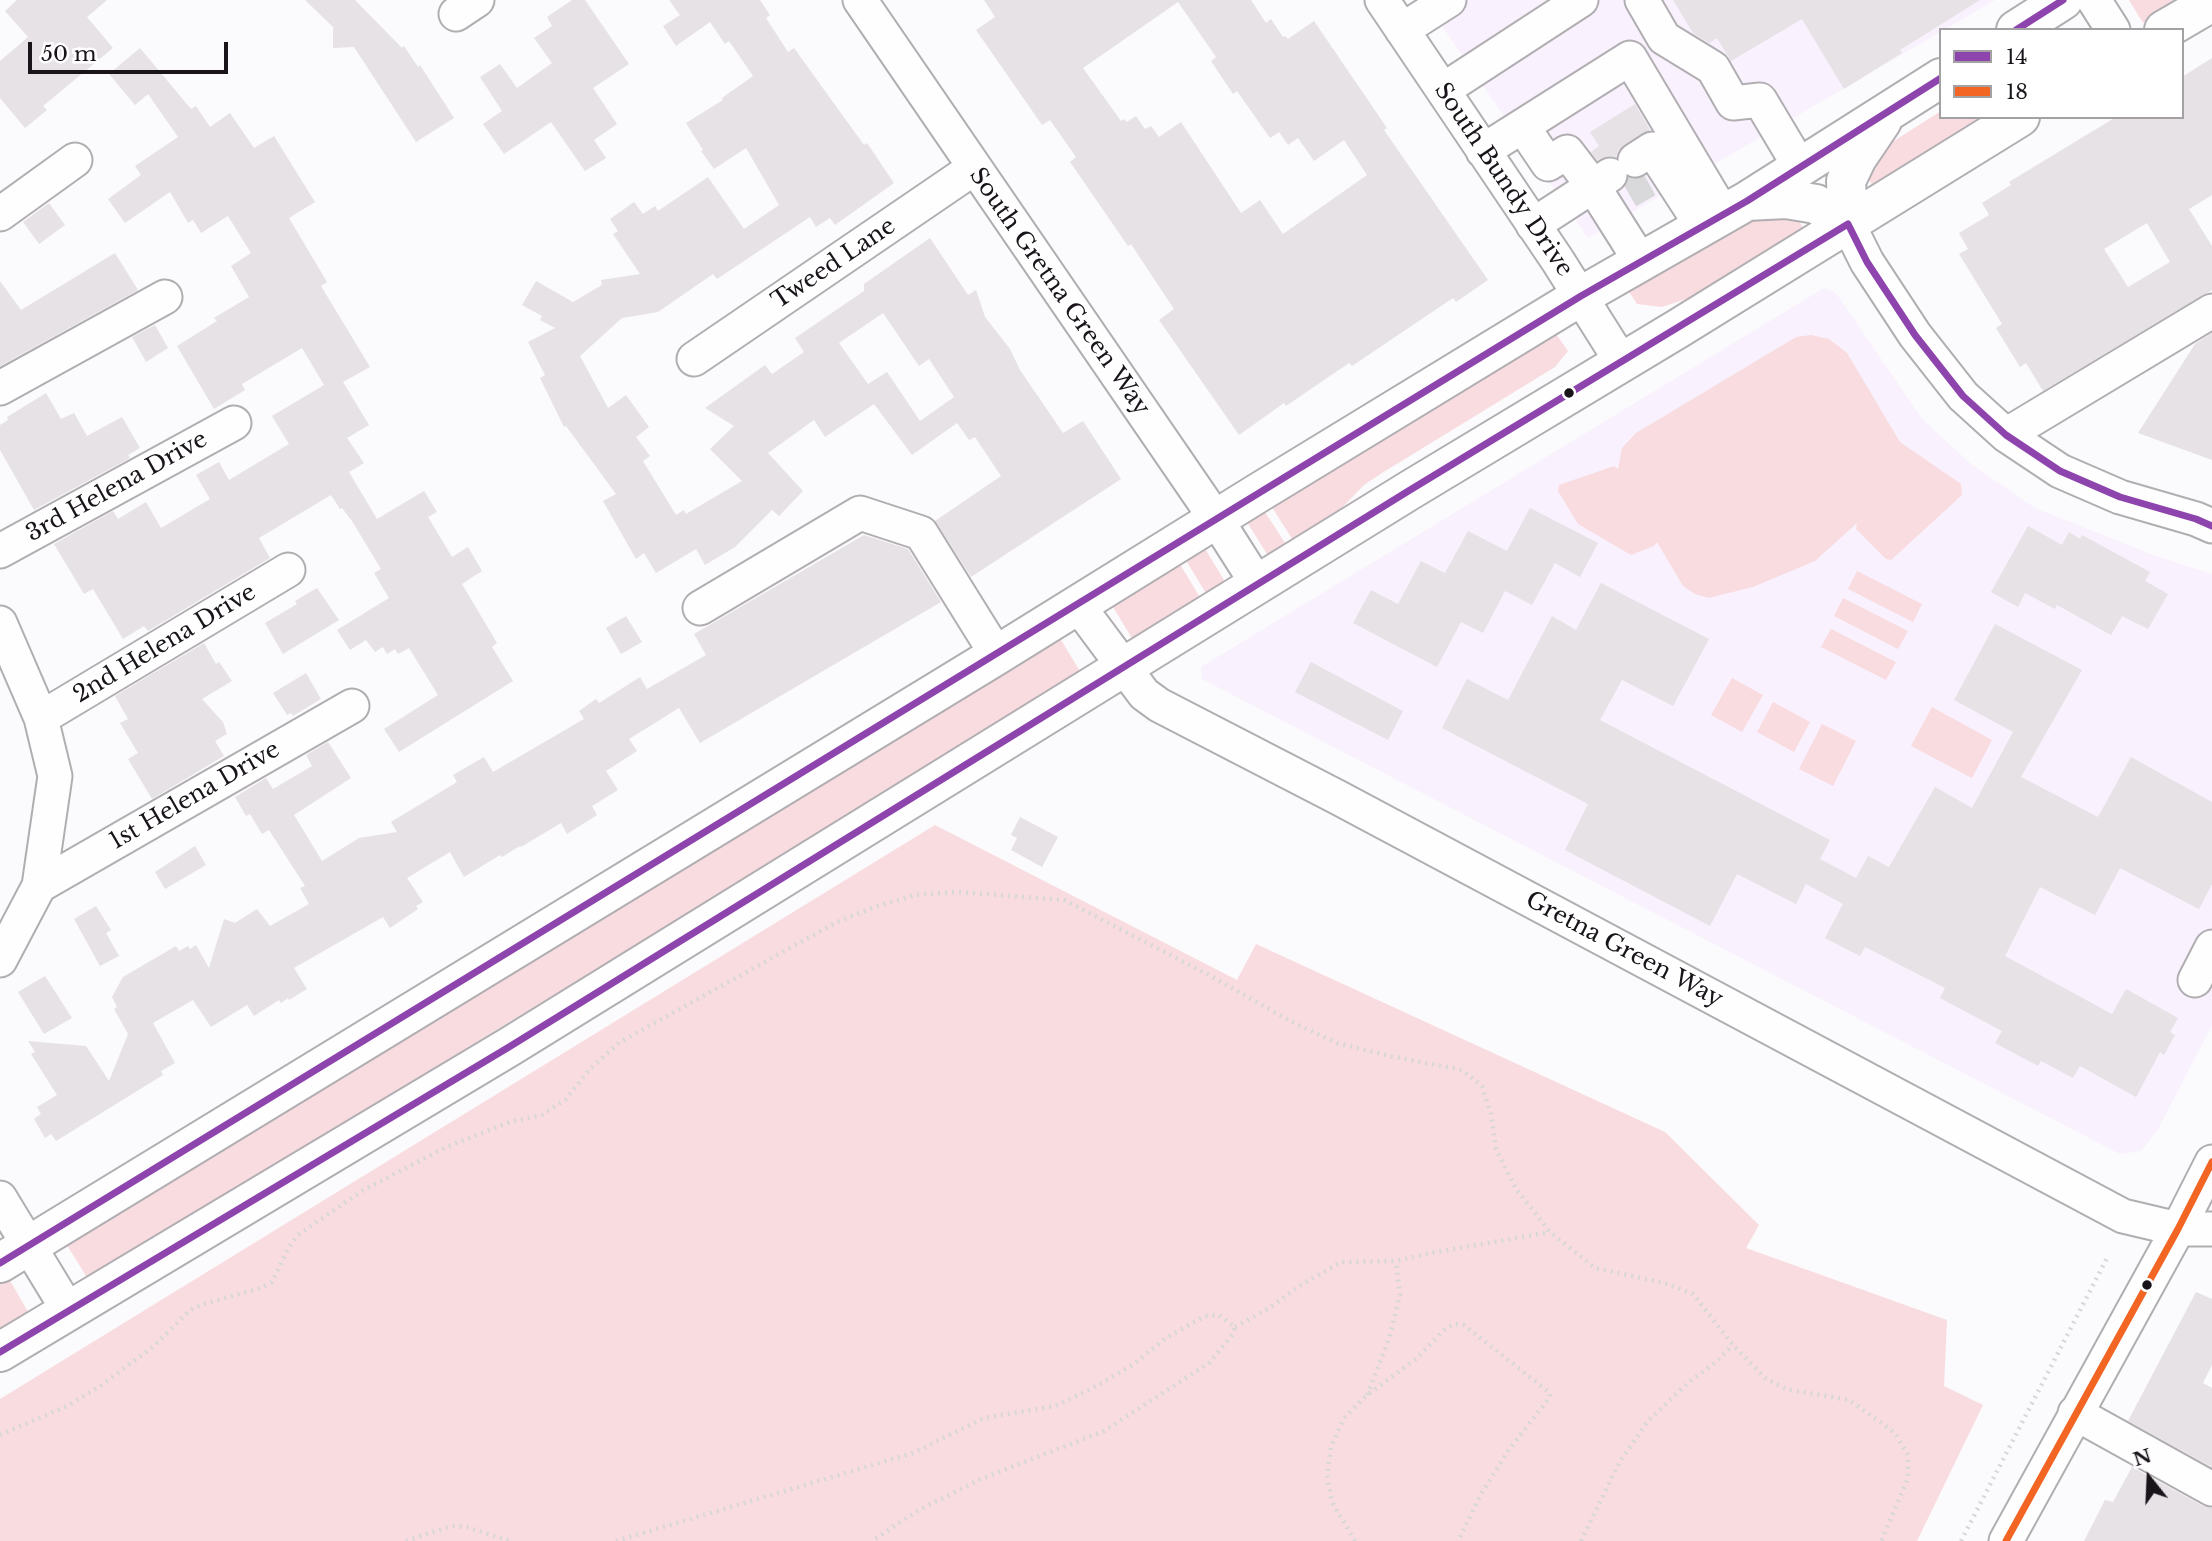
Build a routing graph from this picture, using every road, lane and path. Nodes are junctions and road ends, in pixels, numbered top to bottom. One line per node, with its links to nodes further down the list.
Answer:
1 (860, 0): 24 (street, South Gretna Green Way)
2 (1382, 0): 12 (street, South Bundy Drive)
3 (1449, 0): 12 (street)
4 (1581, 0): 16 (street)
5 (1642, 0): 13 (street)
6 (2063, 0): 9 (main road)
7 (2094, 0): 10 (street)
8 (2212, 2): 11 (main road)
9 (2019, 28)
10 (2112, 28)
11 (2167, 28)
12 (1402, 30): 16 (street, South Bundy Drive)
13 (1664, 38): 14 (street); 23 (street)
14 (1630, 58): 19 (street); 28 (street)
15 (1939, 79): 17 (main road)
16 (1443, 90): 20 (street, South Bundy Drive)
17 (1887, 113): 23 (main road); 29 (main road)
18 (2017, 119): 29 (main road)
19 (1523, 127): 20 (street); 22 (street)
20 (1483, 150): 30 (street, South Bundy Drive)
21 (75, 160): 27 (street)
22 (1548, 164): 25 (street); 26 (street)
23 (1800, 167): 28 (main road)
24 (974, 168): 35 (street, Tweed Lane); 40 (street, South Gretna Green Way)
25 (1627, 181): 26 (street); 28 (street); 31 (street)
26 (1561, 207): 30 (street)
27 (0, 214)
28 (1724, 214): 29 (main road); 31 (main road)
29 (1848, 224): 36 (main road); 39 (street)
30 (1533, 225): 32 (street, South Bundy Drive)
31 (1641, 261): 32 (main road)
32 (1581, 296): 36 (street, South Bundy Drive); 40 (main road)
33 (165, 298): 37 (street)
34 (2212, 311): 39 (street)
35 (694, 359)
36 (1621, 361): 44 (main road)
37 (0, 388)
38 (234, 423): 42 (street, 3rd Helena Drive)
39 (2006, 435): 41 (street)
40 (1216, 519): 44 (street, South Gretna Green Way); 45 (main road)
41 (2210, 521)
42 (0, 551)
43 (288, 570): 51 (street, 2nd Helena Drive)
44 (1258, 584): 49 (main road)
45 (1077, 604): 48 (main road); 49 (street, Gretna Green Way)
46 (700, 608): 48 (street)
47 (0, 623): 51 (street)
48 (997, 655): 61 (main road)
49 (1123, 667): 58 (street, Gretna Green Way); 64 (main road)
50 (352, 706): 52 (street, 1st Helena Drive)
51 (41, 718): 52 (street)
52 (39, 886): 54 (street)
53 (2212, 947): 55 (street)
54 (0, 960)
55 (2195, 980)
56 (2212, 1162): 58 (street)
57 (0, 1198): 61 (street)
58 (2178, 1228): 59 (street, Gretna Green Way); 69 (street)
59 (2212, 1229)
60 (1550, 1232): 63 (path); 66 (path); 70 (path)
61 (15, 1253): 64 (street)
62 (2108, 1256): 80 (path)
63 (1396, 1261): 65 (path); 68 (path)
64 (68, 1310): 67 (main road)
65 (1235, 1327): 74 (path); 75 (path)
66 (1733, 1345): 78 (path); 79 (path)
67 (0, 1352)
68 (1367, 1395): 76 (path); 77 (path)
69 (2075, 1413): 71 (street); 81 (street)
70 (0, 1435)
71 (2212, 1489)
72 (406, 1541): 73 (path)
73 (510, 1541)
74 (616, 1541)
75 (872, 1541)
76 (1354, 1541)
77 (1458, 1541)
78 (1581, 1541)
79 (1881, 1541)
80 (1961, 1541)
81 (2006, 1541)

